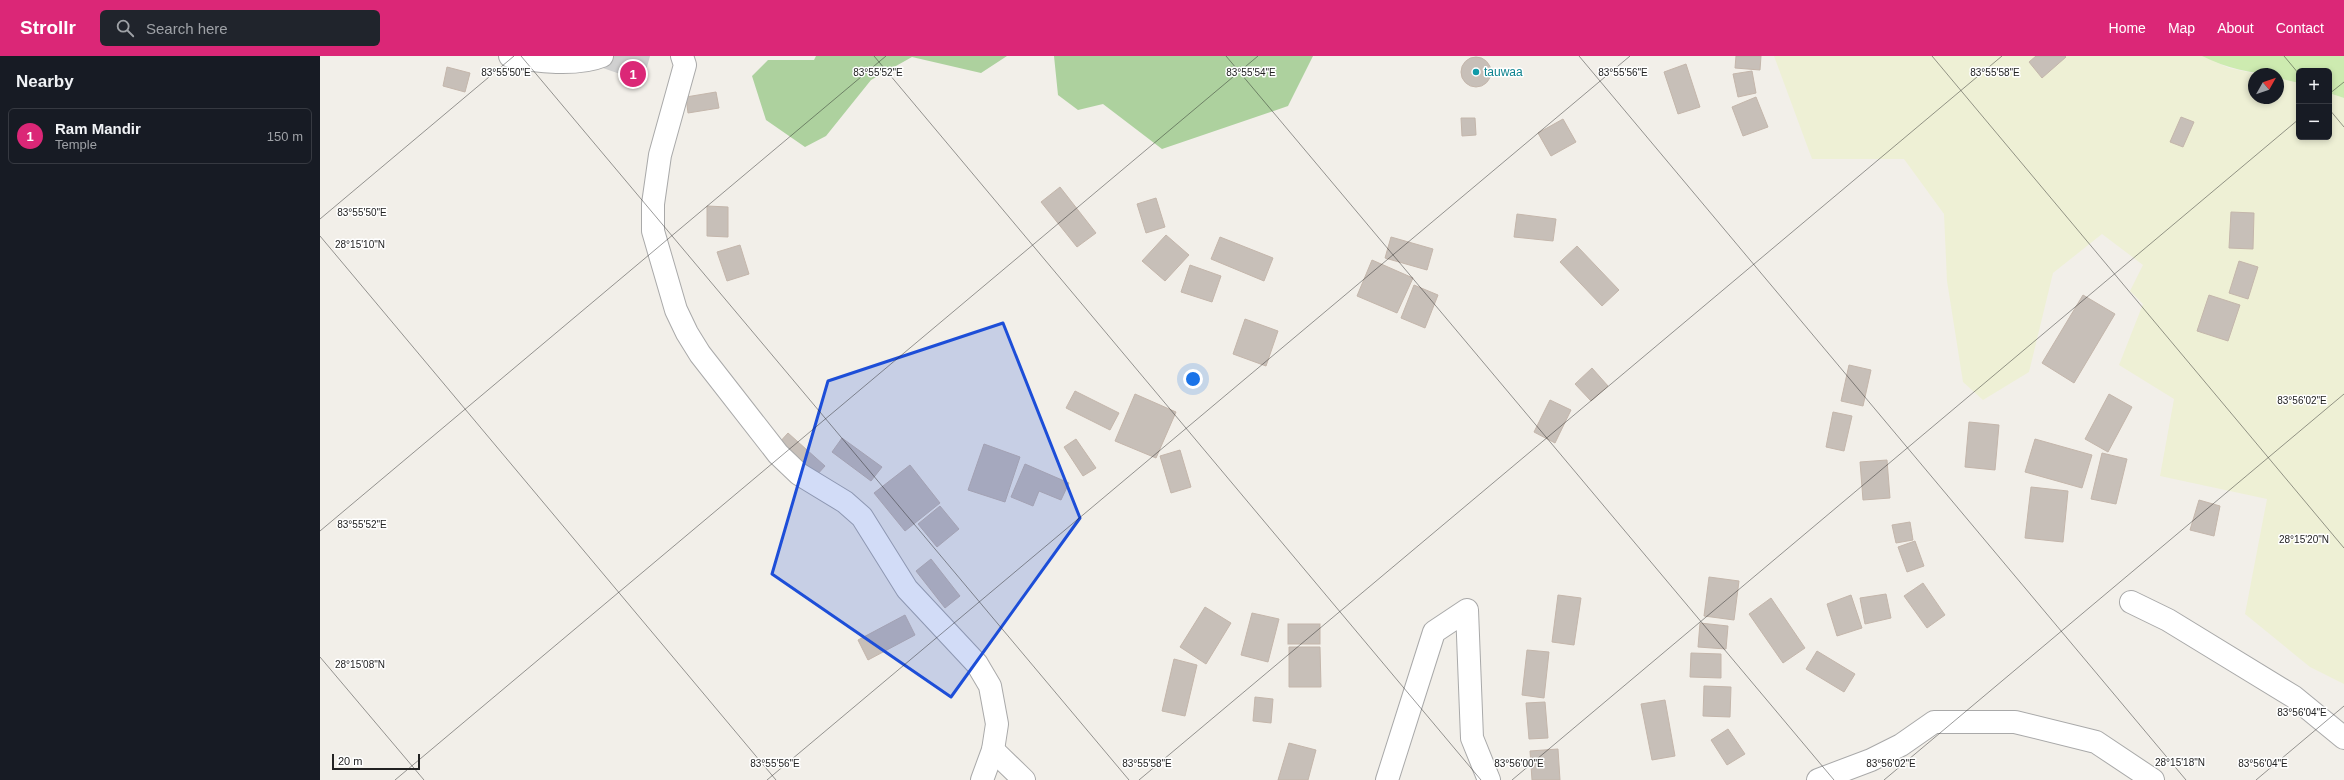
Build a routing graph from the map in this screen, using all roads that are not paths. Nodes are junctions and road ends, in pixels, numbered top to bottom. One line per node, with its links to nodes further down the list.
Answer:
1 (510, 56): 2 (street)
2 (602, 56)
3 (682, 56): 6 (street)
4 (2131, 602): 5 (street)
5 (2344, 738)
6 (993, 750): 7 (street); 8 (street)
7 (982, 780)
8 (1024, 780)
9 (1387, 780): 10 (street)
10 (1489, 780)
11 (1818, 780): 12 (street)
12 (2153, 780)

